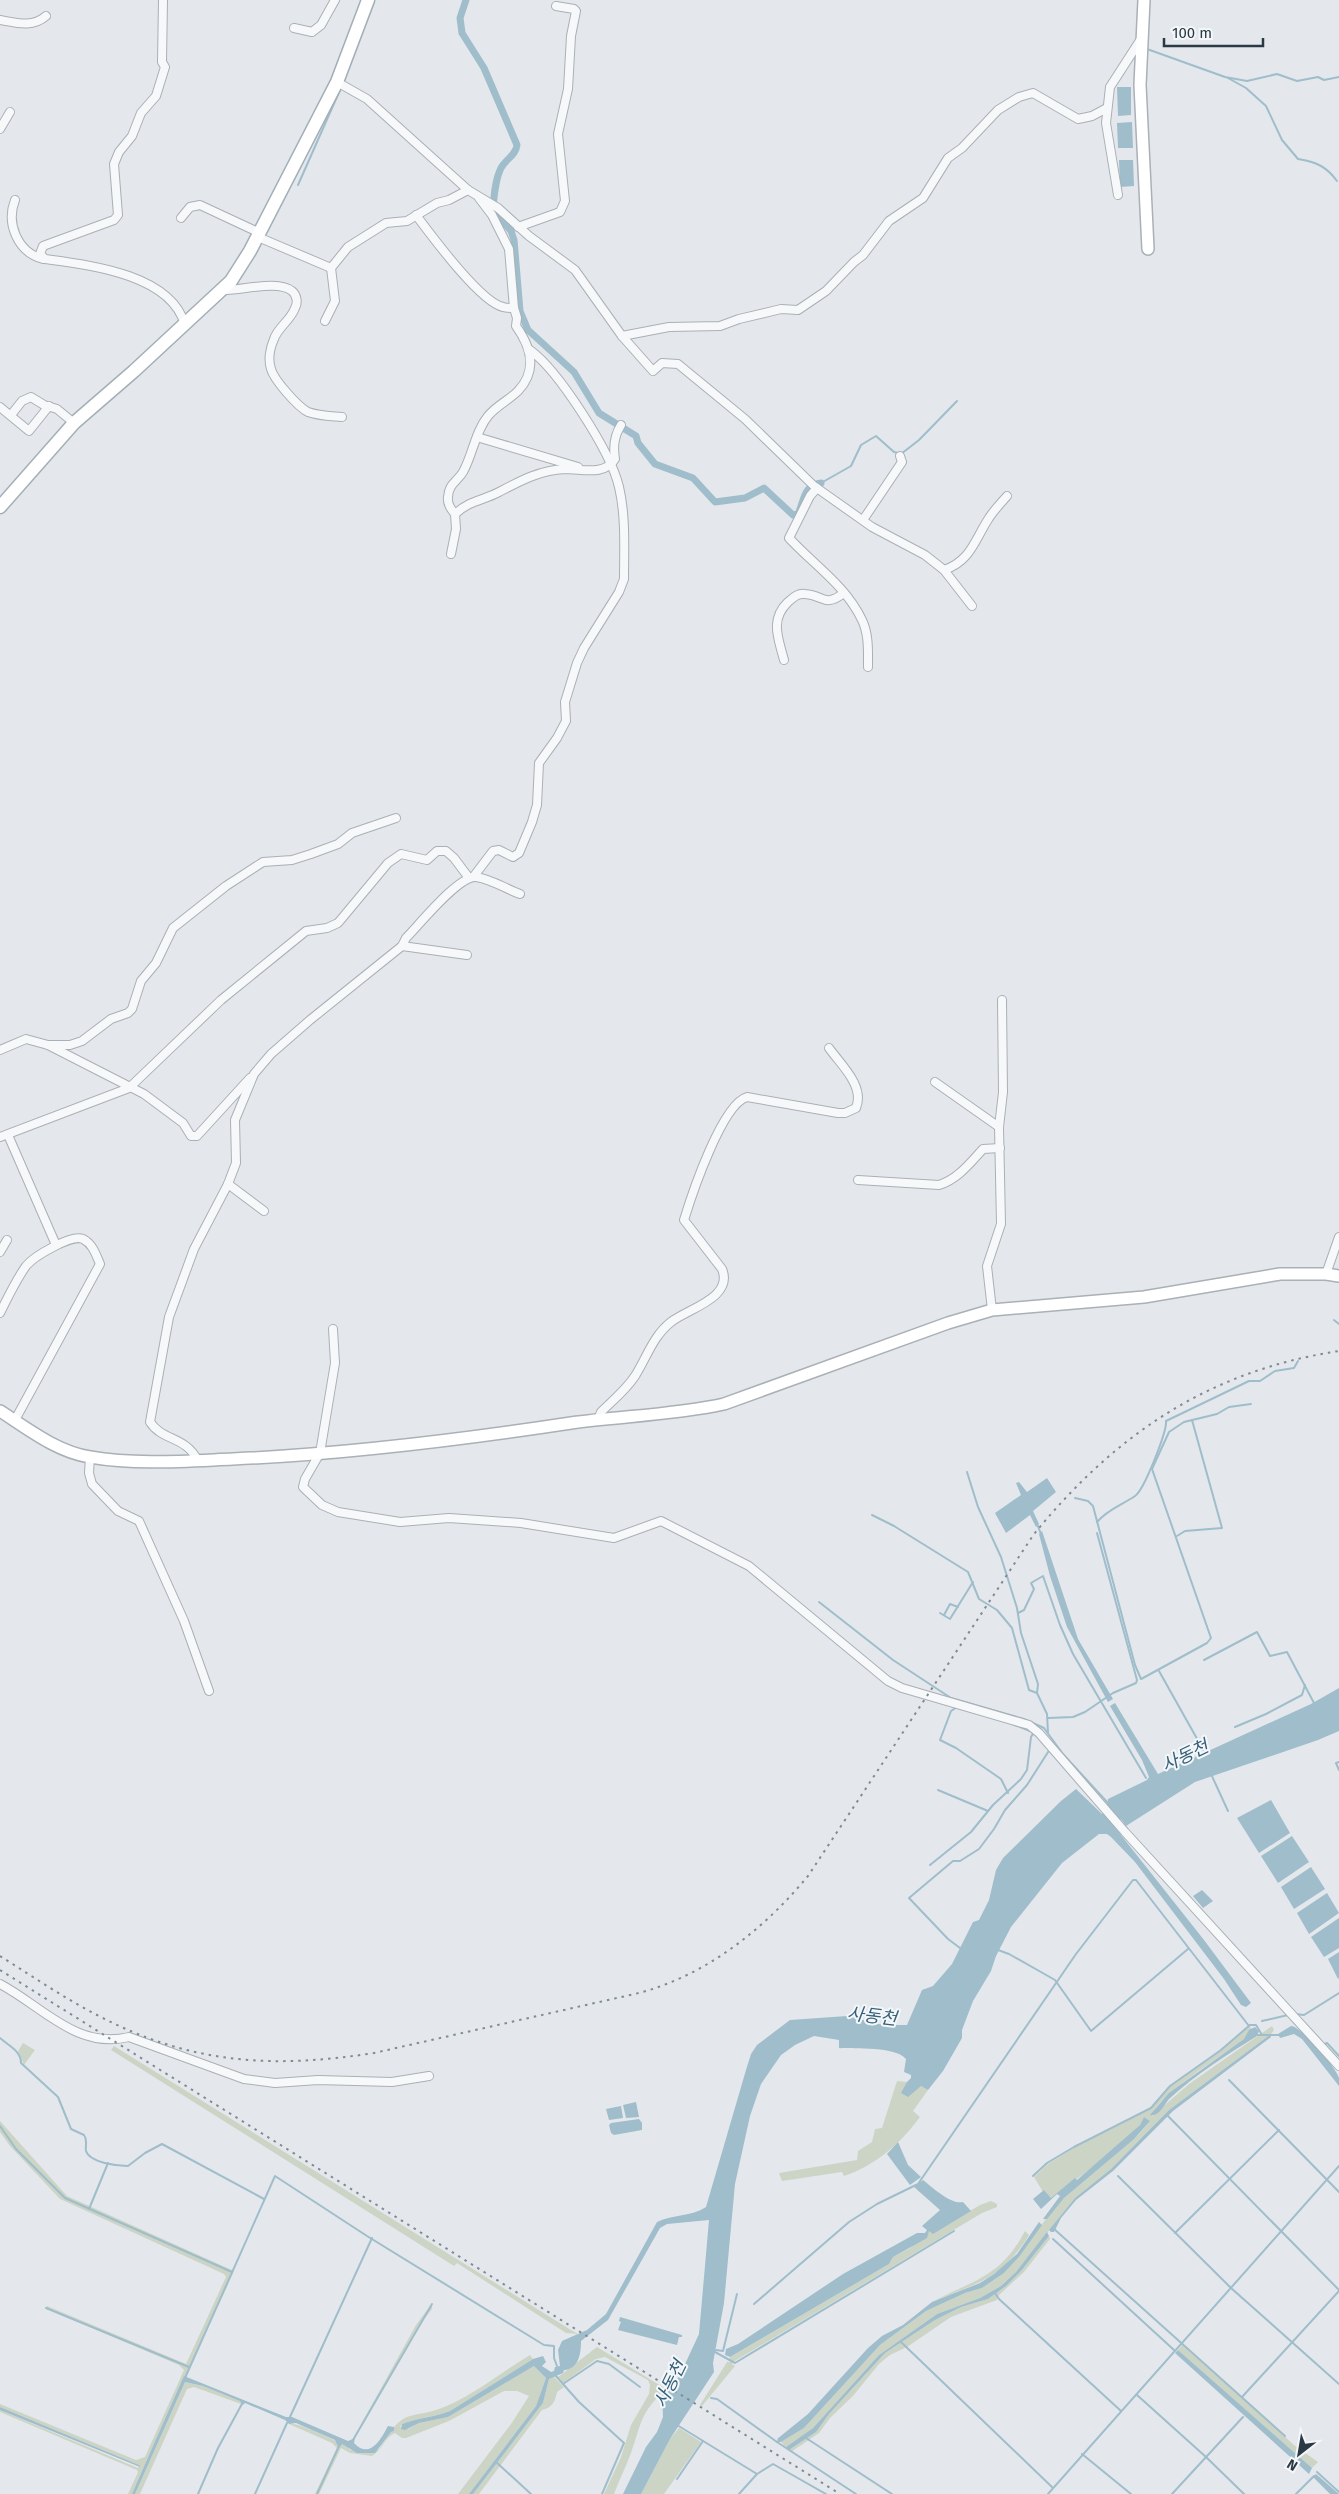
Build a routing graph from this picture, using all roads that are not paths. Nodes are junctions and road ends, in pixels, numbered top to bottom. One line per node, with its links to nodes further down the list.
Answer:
1 (163, 0): 22 (street)
2 (335, 0): 8 (street)
3 (368, 0): 10 (main road)
4 (1144, 0): 9 (main road)
5 (556, 6): 19 (street)
6 (46, 16): 7 (street)
7 (0, 20)
8 (294, 28)
9 (1141, 39): 11 (street); 21 (main road)
10 (337, 82): 14 (street); 20 (main road)
11 (1107, 108): 15 (street); 28 (street)
12 (10, 112): 13 (street)
13 (0, 129)
14 (472, 192): 17 (street); 19 (street); 25 (street)
15 (1118, 195)
16 (16, 200): 22 (street)
17 (416, 215): 23 (street); 25 (street)
18 (181, 218): 20 (street)
19 (518, 227): 28 (street)
20 (259, 235): 23 (street); 24 (main road)
21 (1148, 249)
22 (45, 259): 27 (street)
23 (331, 268): 26 (street)
24 (222, 290): 27 (main road); 33 (street)
25 (514, 308): 29 (street)
26 (325, 321)
27 (185, 325): 34 (main road)
28 (622, 336): 40 (street)
29 (530, 350): 36 (street); 38 (street)
30 (50, 406): 32 (street); 32 (street); 34 (street)
31 (0, 408): 32 (street)
32 (11, 415)
33 (342, 417)
34 (74, 423): 42 (main road)
35 (619, 427): 38 (street)
36 (477, 437): 39 (street); 43 (street)
37 (900, 456): 44 (street)
38 (611, 466): 39 (street); 52 (street)
39 (587, 470): 43 (street)
40 (814, 486): 44 (street); 47 (street)
41 (1007, 496): 46 (street)
42 (0, 506)
43 (455, 514): 45 (street)
44 (863, 520): 46 (street)
45 (452, 554)
46 (944, 570): 48 (street)
47 (844, 593): 49 (street); 50 (street)
48 (972, 606)
49 (784, 660)
50 (868, 667)
51 (396, 818): 57 (street)
52 (471, 877): 53 (street); 54 (street); 62 (street)
53 (520, 894)
54 (402, 946): 55 (street); 60 (street)
55 (467, 955)
56 (1002, 1000): 63 (street)
57 (48, 1045): 59 (street); 62 (street)
58 (829, 1048): 80 (street)
59 (0, 1050)
60 (254, 1074): 62 (street); 67 (street)
61 (935, 1082): 63 (street)
62 (129, 1088): 64 (street)
63 (999, 1127): 65 (street)
64 (4, 1136): 71 (street)
65 (1000, 1148): 66 (street); 75 (street)
66 (858, 1180)
67 (228, 1184): 68 (street); 83 (street)
68 (264, 1211)
69 (1339, 1237): 73 (street)
70 (7, 1240): 72 (street)
71 (56, 1245): 76 (street); 79 (street)
72 (0, 1252)
73 (1326, 1274): 74 (main road); 75 (main road)
74 (1339, 1276)
75 (992, 1310): 80 (main road)
76 (0, 1313)
77 (333, 1329): 81 (street)
78 (0, 1411): 79 (main road)
79 (14, 1420): 82 (main road)
80 (598, 1420): 81 (main road)
81 (320, 1453): 83 (main road); 86 (street)
82 (90, 1457): 83 (main road); 84 (street)
83 (198, 1461)
84 (209, 1691)
85 (0, 1984): 87 (street)
86 (1339, 2066)
87 (430, 2076)

